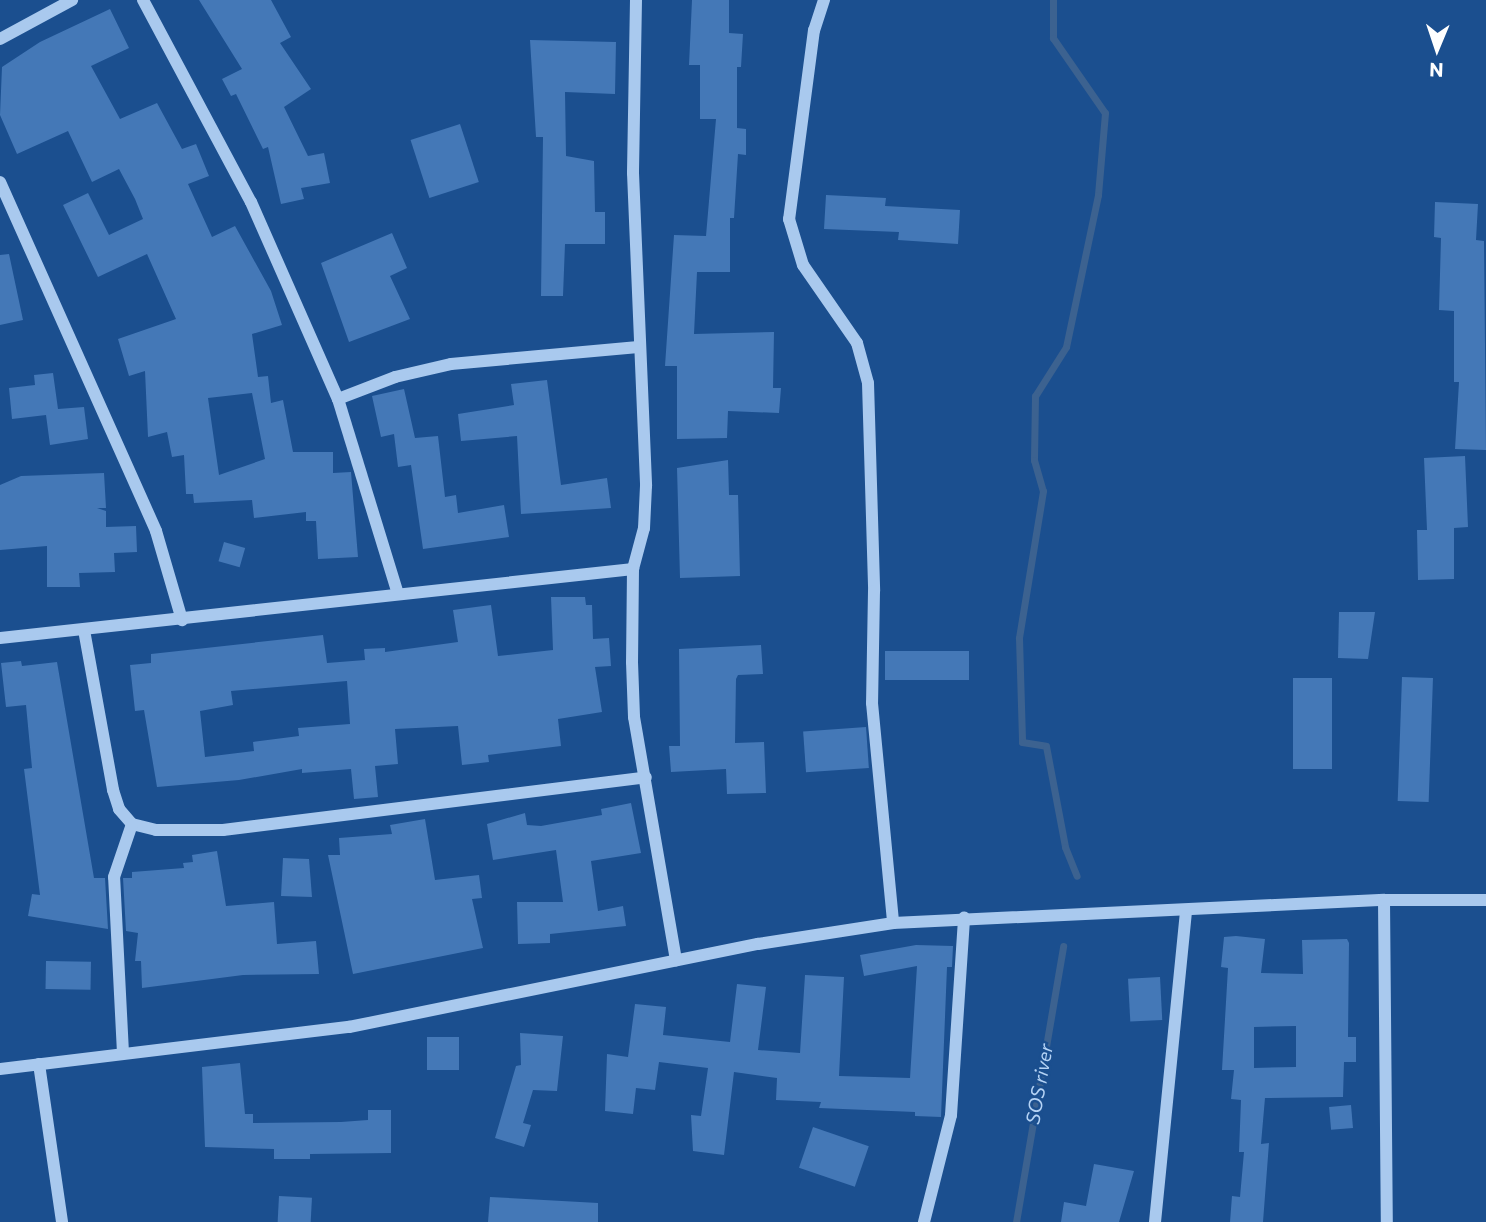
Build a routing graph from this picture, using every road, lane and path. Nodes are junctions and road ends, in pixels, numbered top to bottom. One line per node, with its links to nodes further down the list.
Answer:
1 (72, 0): 5 (street)
2 (143, 0): 8 (street)
3 (636, 0): 7 (street)
4 (824, 0): 20 (street)
5 (0, 39)
6 (0, 182): 11 (street)
7 (638, 347): 8 (street); 9 (street)
8 (338, 399): 10 (street)
9 (633, 569): 10 (street); 14 (street)
10 (398, 594): 11 (street)
11 (183, 620): 12 (street)
12 (84, 630): 13 (street); 15 (street)
13 (0, 638)
14 (646, 778): 15 (street); 21 (street)
15 (132, 824): 22 (street)
16 (1384, 900): 17 (street); 18 (street); 28 (street)
17 (1486, 900)
18 (1186, 911): 19 (street); 27 (street)
19 (964, 917): 20 (street); 26 (street)
20 (893, 923): 21 (street)
21 (676, 960): 22 (street)
22 (123, 1053): 23 (street)
23 (38, 1064): 24 (street); 25 (street)
24 (0, 1069)
25 (62, 1222)
26 (924, 1222)
27 (1155, 1222)
28 (1387, 1222)

